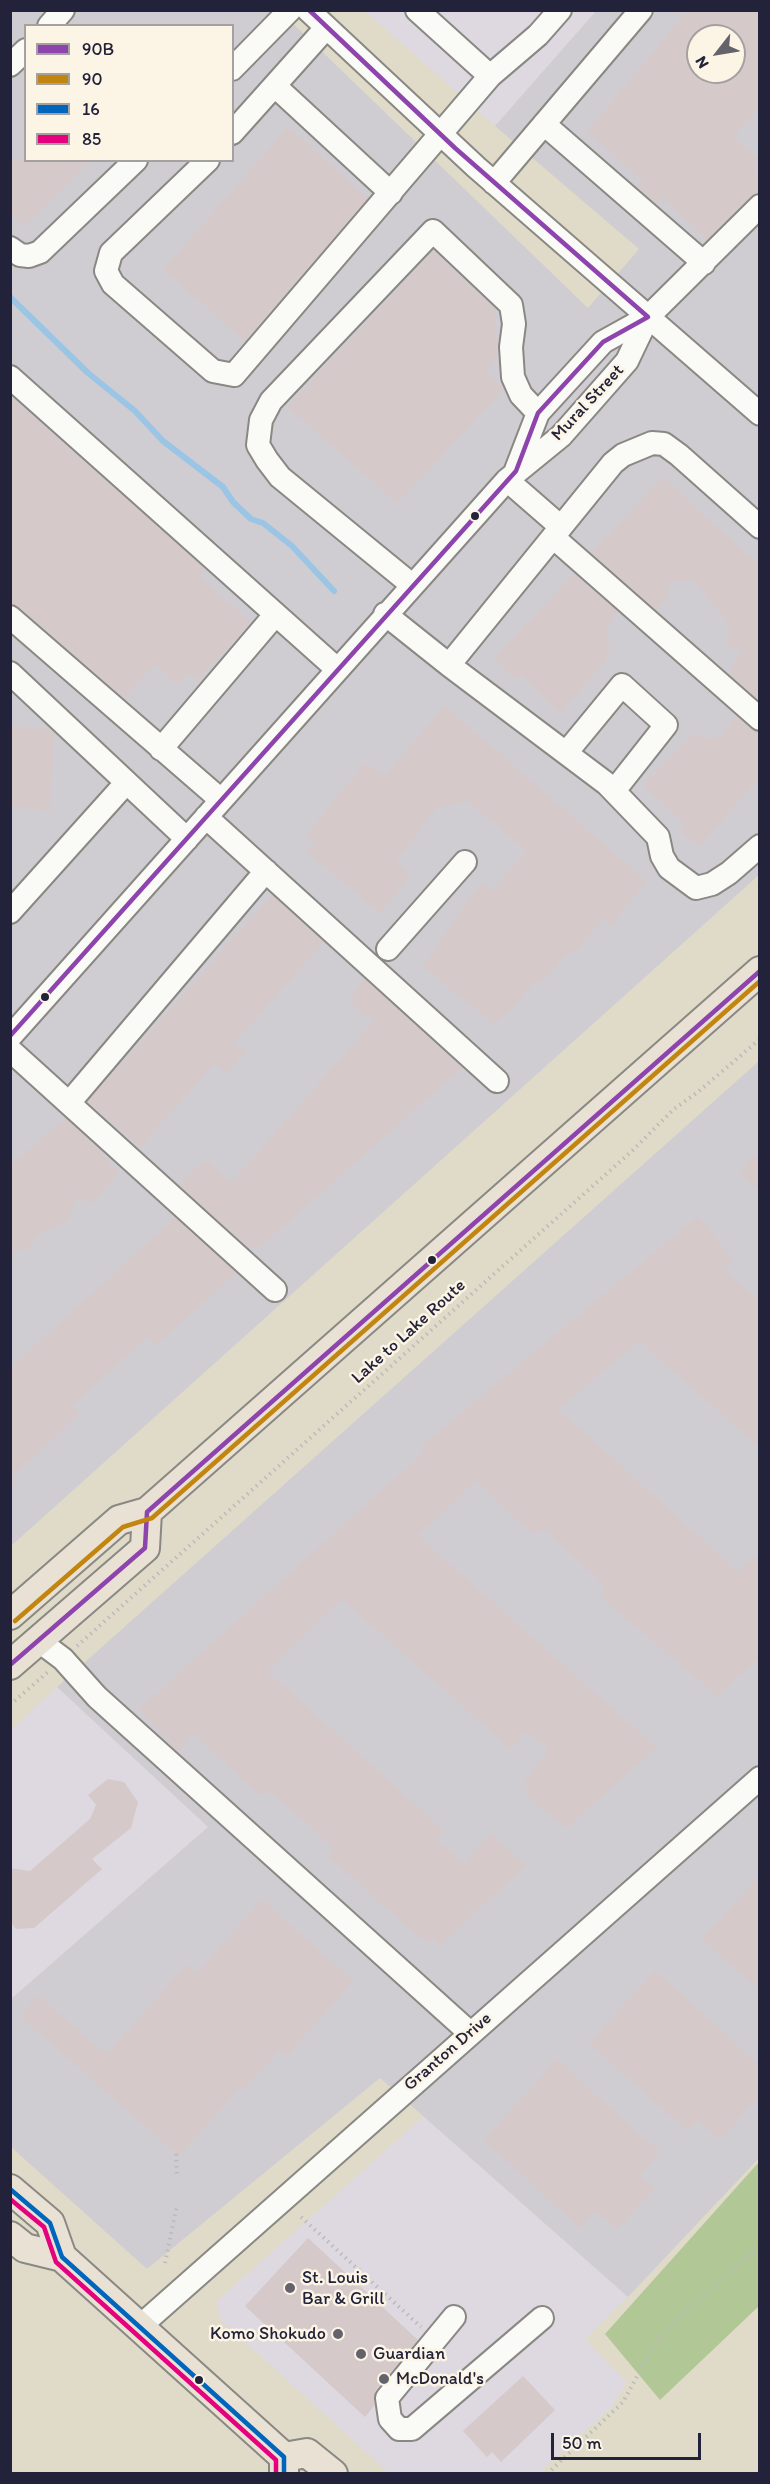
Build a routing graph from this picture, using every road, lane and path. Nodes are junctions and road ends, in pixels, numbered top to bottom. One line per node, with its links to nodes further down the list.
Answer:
1 (63, 10): 7 (street)
2 (290, 10): 11 (street)
3 (308, 10): 8 (street)
4 (417, 10): 12 (street)
5 (560, 10): 12 (street)
6 (641, 10): 14 (street)
7 (51, 24)
8 (326, 28): 13 (street); 16 (street)
9 (24, 52): 10 (street)
10 (10, 65)
11 (234, 67)
12 (490, 76): 16 (street)
13 (275, 86): 15 (street); 20 (street)
14 (544, 124): 19 (street); 23 (street)
15 (234, 131)
16 (441, 135): 19 (street); 20 (street)
17 (134, 162): 22 (street)
18 (206, 162): 20 (street)
19 (494, 183): 24 (street)
20 (391, 193)
21 (759, 207): 23 (street)
22 (10, 249)
23 (704, 263): 24 (street)
24 (648, 317): 26 (street, Mural Street); 27 (street); 28 (street, Mural Street)
25 (10, 377): 33 (street)
26 (538, 413): 28 (street, Mural Street); 31 (street)
27 (759, 414)
28 (511, 476): 30 (street); 31 (street, Mural Street)
29 (759, 527): 30 (street)
30 (557, 532): 35 (street); 38 (street)
31 (412, 585): 32 (street, Mural Street)
32 (385, 614): 35 (street); 36 (street, Mural Street)
33 (275, 615): 36 (street); 39 (street)
34 (10, 617): 39 (street)
35 (449, 665): 40 (street)
36 (338, 669): 43 (street, Mural Street)
37 (10, 673): 41 (street)
38 (759, 719)
39 (160, 749): 43 (street)
40 (566, 753): 42 (street); 42 (street)
41 (126, 783): 44 (street); 48 (street)
42 (614, 791): 45 (street)
43 (214, 808): 44 (street, Mural Street); 47 (street)
44 (187, 839): 51 (street, Mural Street)
45 (759, 846)
46 (465, 862): 49 (street)
47 (266, 871): 54 (street); 55 (street)
48 (10, 912)
49 (388, 949)
50 (759, 971): 57 (main road)
51 (10, 1037)
52 (759, 1039): 60 (path, Lake to Lake Route)
53 (10, 1050): 55 (street)
54 (497, 1081)
55 (69, 1102): 56 (street)
56 (275, 1290)
57 (147, 1512): 58 (main road); 59 (main road)
58 (10, 1615)
59 (39, 1641): 61 (main road); 65 (street)
60 (78, 1645)
61 (10, 1665)
62 (50, 1670): 63 (path)
63 (10, 1705)
64 (759, 1778): 65 (street, Granton Drive)
65 (470, 2033): 77 (street, Granton Drive)
66 (176, 2154): 67 (path)
67 (177, 2177)
68 (10, 2189): 73 (main road)
69 (177, 2205): 74 (path)
70 (301, 2217): 78 (path)
71 (10, 2236): 73 (main road)
72 (759, 2246): 81 (path)
73 (62, 2257): 77 (main road)
74 (165, 2263)
75 (454, 2317): 76 (street)
76 (542, 2318)
77 (138, 2328): 79 (main road)
78 (430, 2336)
79 (284, 2465): 80 (main road)
80 (333, 2474)
81 (547, 2474)

